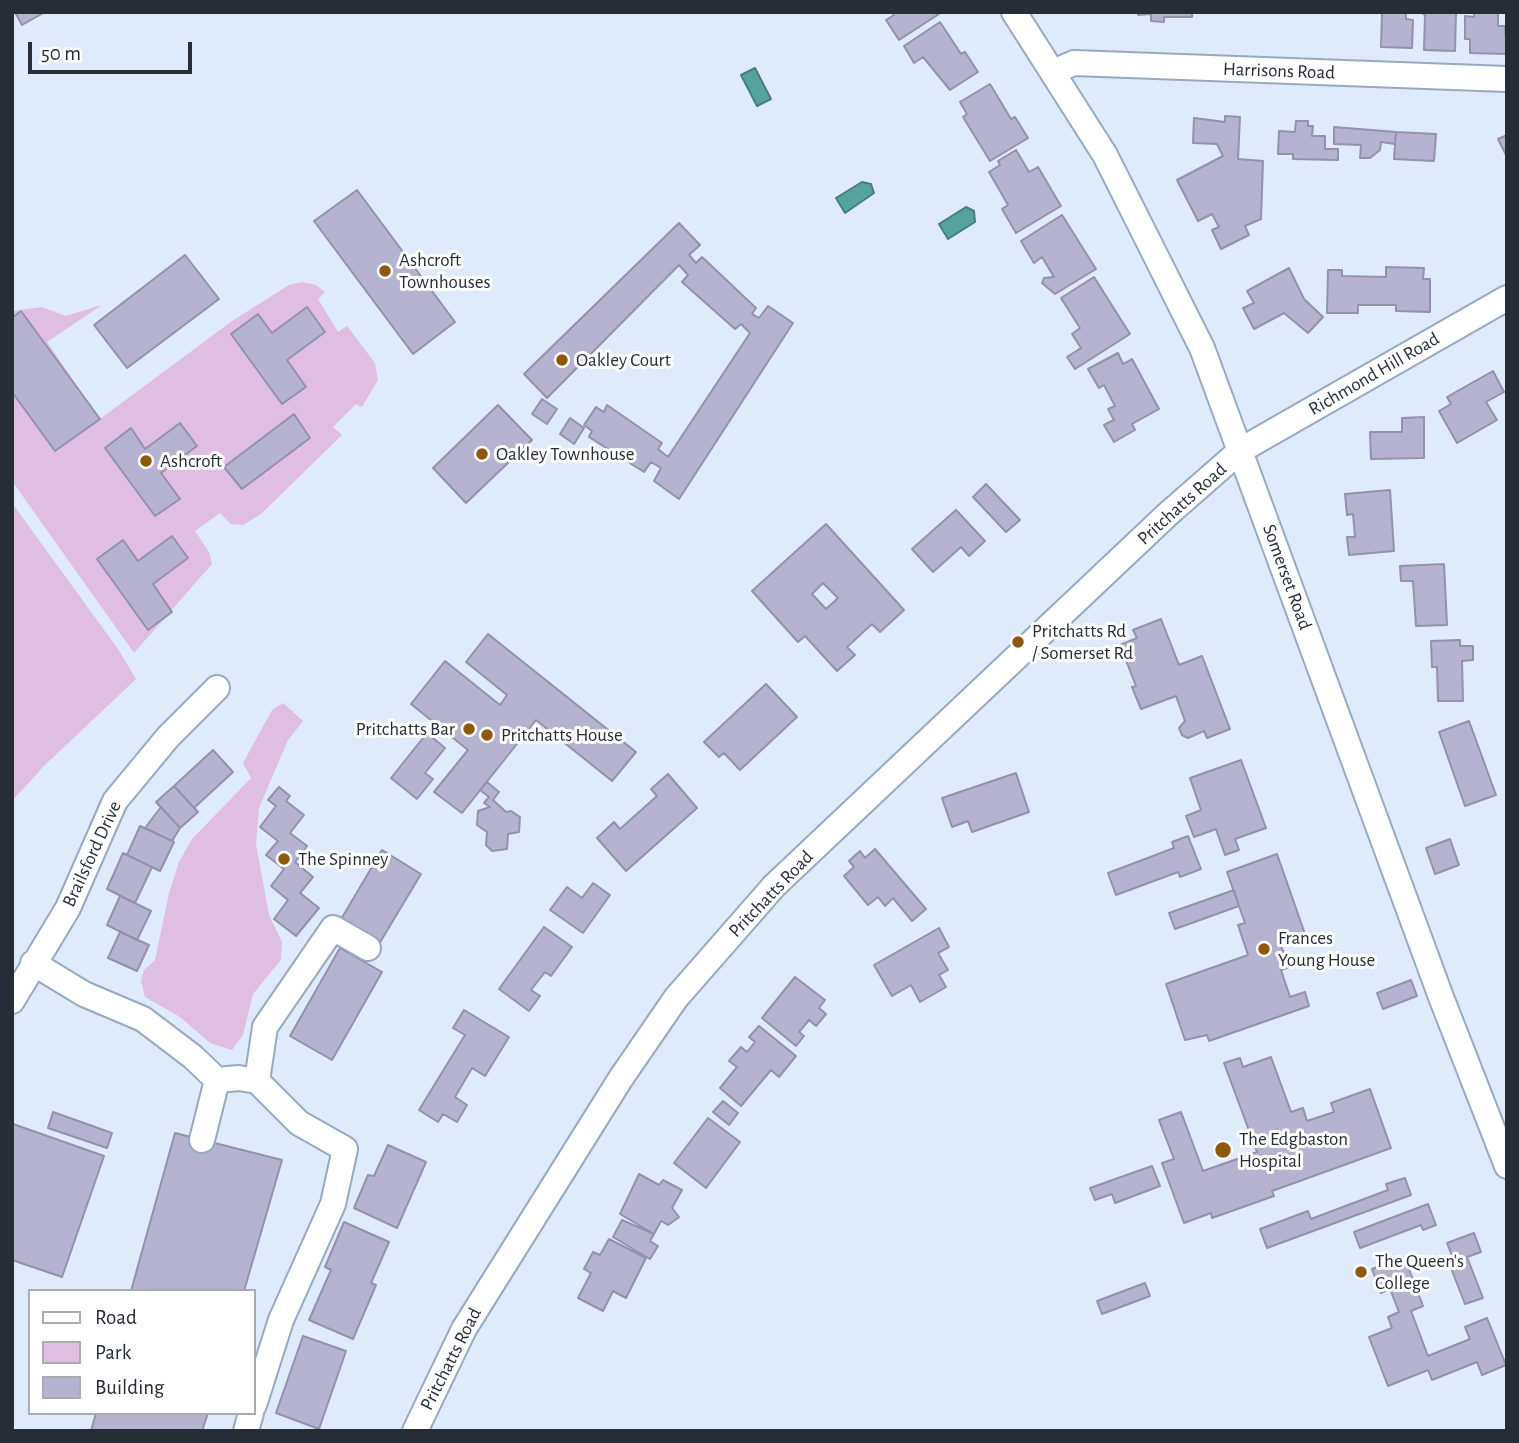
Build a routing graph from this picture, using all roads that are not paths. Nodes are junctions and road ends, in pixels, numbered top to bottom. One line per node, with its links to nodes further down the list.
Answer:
1 (1014, 12): 2 (street, Somerset Road)
2 (1053, 72): 3 (street, Harrisons Road); 5 (street, Somerset Road)
3 (1507, 79)
4 (1507, 298): 5 (street, Richmond Hill Road)
5 (1241, 450): 13 (street, Somerset Road); 15 (street, Pritchatts Road)
6 (216, 688): 8 (street, Brailsford Drive)
7 (368, 948): 11 (street)
8 (33, 963): 9 (street, Brailsford Drive); 10 (street)
9 (12, 1001)
10 (217, 1080): 11 (street); 12 (street)
11 (257, 1081): 14 (street)
12 (202, 1140)
13 (1507, 1166)
14 (256, 1399)
15 (415, 1431)

